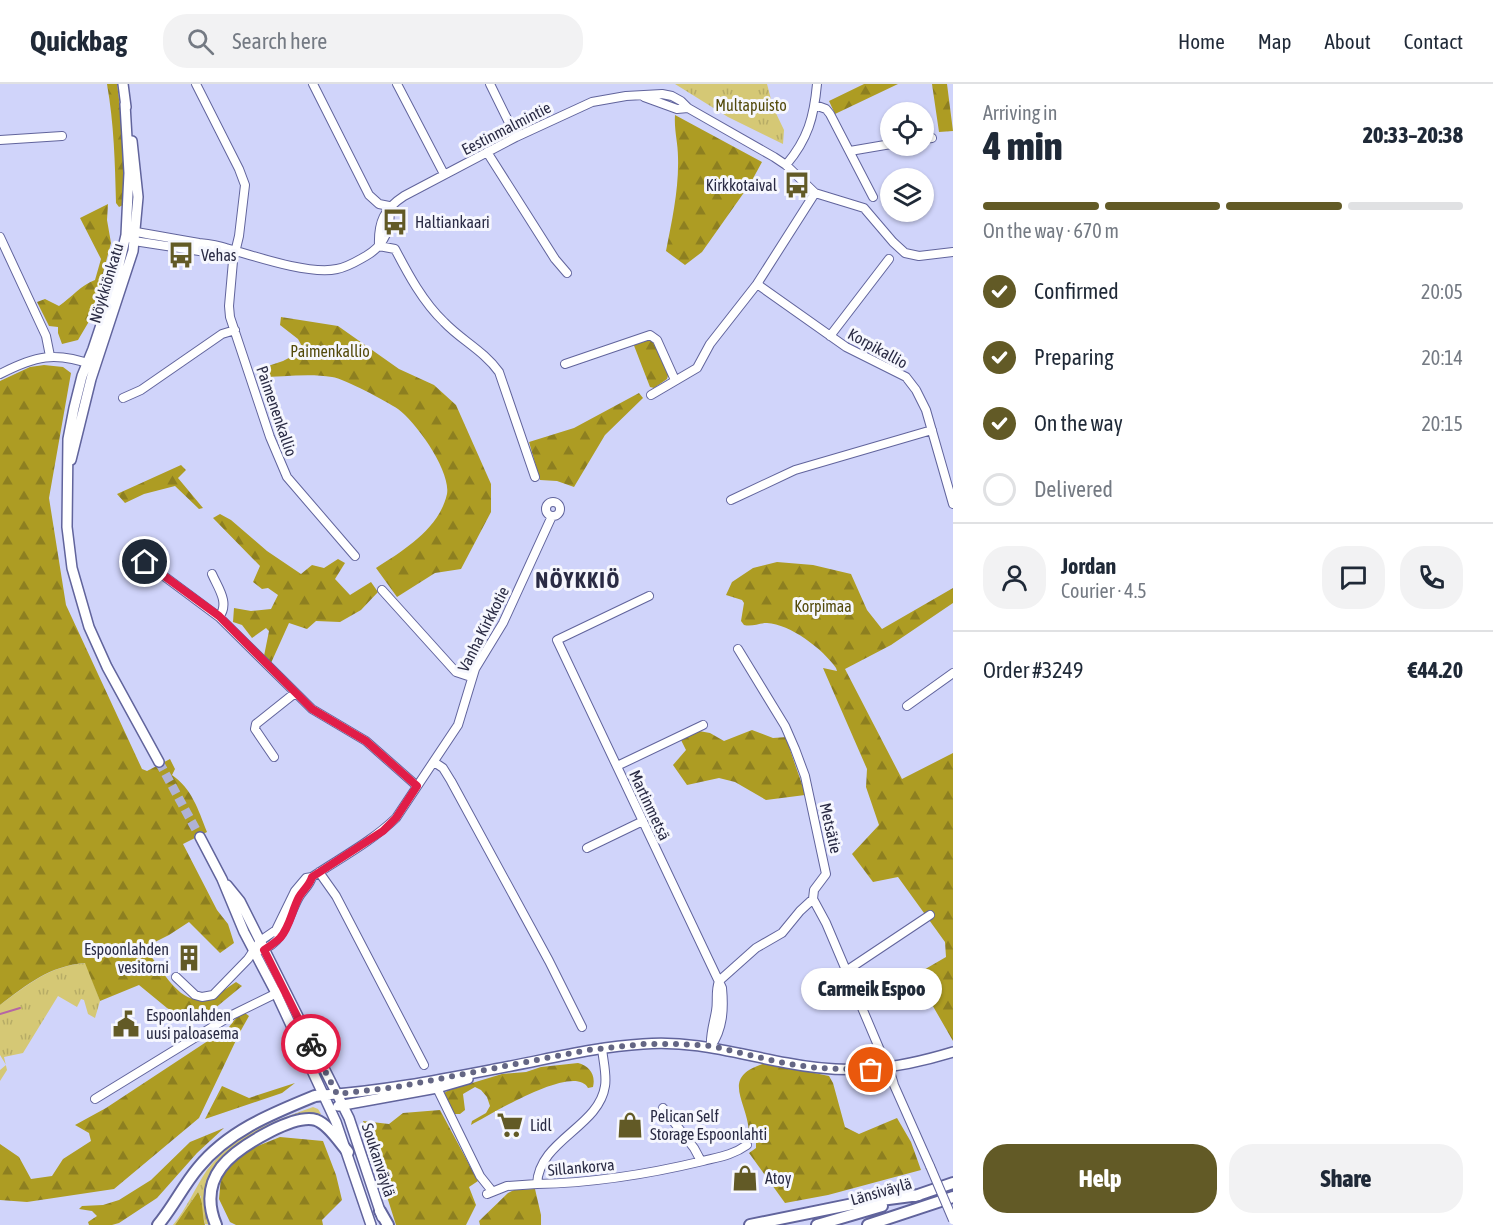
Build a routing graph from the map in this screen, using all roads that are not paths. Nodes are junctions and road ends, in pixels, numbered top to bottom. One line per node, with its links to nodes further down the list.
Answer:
1 (123, 84): 19 (main road, Nöykkiönkatu)
2 (196, 84): 22 (street, Paimenenkallio)
3 (313, 84): 18 (street)
4 (397, 84): 15 (street)
5 (490, 84): 9 (street)
6 (817, 84): 7 (street)
7 (815, 105): 12 (street); 14 (street)
8 (62, 136): 10 (street)
9 (516, 137): 13 (street, Eestinmalmintie); 14 (street, Eestinmalmintie)
10 (0, 140)
11 (880, 146): 12 (street)
12 (850, 151): 17 (street)
13 (487, 152): 15 (street, Eestinmalmintie); 25 (street)
14 (786, 165): 16 (street, Eestinmalmintie)
15 (444, 174): 18 (street, Eestinmalmintie)
16 (816, 193): 23 (street, Eestinmalmintie); 26 (street)
17 (873, 197)
18 (389, 206): 21 (street)
19 (132, 236): 22 (street); 30 (main road, Nöykkiönkatu)
20 (0, 237): 29 (street)
21 (379, 246): 22 (street); 37 (street)
22 (235, 252): 27 (street, Paimenenkallio)
23 (953, 252)
24 (889, 259): 28 (street)
25 (567, 273)
26 (757, 284): 28 (street, Korpikallio); 33 (street)
27 (236, 330): 35 (street); 41 (street, Paimenenkallio)
28 (830, 336): 36 (street, Korpikallio)
29 (50, 356): 30 (street); 32 (street)
30 (91, 364): 54 (main road, Nöykkiönkatu)
31 (564, 364): 33 (street)
32 (0, 374)
33 (675, 380): 34 (street)
34 (651, 395)
35 (123, 398)
36 (932, 430): 38 (street); 39 (street, Korpikallio)
37 (535, 477)
38 (731, 500)
39 (953, 504)
40 (552, 516): 49 (street, Vanha Kirkkotie)
41 (355, 556)
42 (145, 562): 46 (street)
43 (212, 574): 46 (street)
44 (382, 590): 49 (street)
45 (649, 596): 56 (street, Martinmetsä)
46 (219, 616): 50 (street)
47 (738, 649): 63 (street, Metsätie)
48 (953, 673): 51 (street)
49 (471, 676): 55 (street, Vanha Kirkkotie)
50 (295, 693): 53 (street); 57 (street)
51 (907, 706)
52 (703, 724): 56 (street)
53 (273, 757)
54 (159, 762)
55 (434, 762): 57 (street, Vanha Kirkkotie); 72 (street)
56 (617, 766): 58 (street, Martinmetsä)
57 (417, 786): 61 (street, Vanha Kirkkotie)
58 (643, 821): 60 (street); 70 (street, Martinmetsä)
59 (200, 837): 62 (main road)
60 (587, 848)
61 (315, 875): 65 (street, Vanha Kirkkotie); 66 (street, Vanha Kirkkotie); 77 (street)
62 (222, 879): 65 (main road); 67 (main road)
63 (813, 899): 68 (street); 70 (street, Metsätie)
64 (930, 915): 68 (street)
65 (260, 941): 66 (main road); 67 (street, Vanha Kirkkotie)
66 (264, 950): 67 (street); 71 (main road)
67 (254, 951): 69 (street, Vanha Kirkkotie); 71 (main road)
68 (846, 971): 76 (street)
69 (176, 977)
70 (719, 981): 73 (street, Martinmetsä)
71 (279, 992): 81 (main road); 82 (main road); 83 (street)
72 (582, 1027)
73 (711, 1046): 74 (main road); 78 (main road)
74 (602, 1048): 79 (main road); 91 (street, Sillankorva)
75 (953, 1052): 78 (main road)
76 (882, 1055)
77 (424, 1065)
78 (890, 1068): 95 (street, bridge)
79 (495, 1069): 80 (main road); 81 (main road)
80 (437, 1088): 84 (main road); 91 (street)
81 (337, 1094): 82 (main road); 84 (main road)
82 (324, 1095): 85 (main road); 96 (highway)
83 (95, 1098)
84 (343, 1105): 85 (main road); 94 (main road, Soukanväylä)
85 (329, 1108): 88 (main road, Soukanväylä)
86 (663, 1108): 89 (street)
87 (747, 1145): 89 (street, Sillankorva)
88 (348, 1152): 97 (highway); 98 (main road, Soukanväylä)
89 (701, 1161): 91 (street, Sillankorva)
90 (953, 1183): 92 (highway, Länsiväylä)
91 (537, 1184)
92 (919, 1195): 100 (highway); 101 (highway, Länsiväylä)
93 (953, 1197): 102 (highway, Länsiväylä)
94 (380, 1211): 99 (highway)
95 (953, 1220)
96 (158, 1225)
97 (216, 1225)
98 (371, 1225)
99 (386, 1225)
100 (750, 1225)
101 (817, 1225)
102 (868, 1225)

